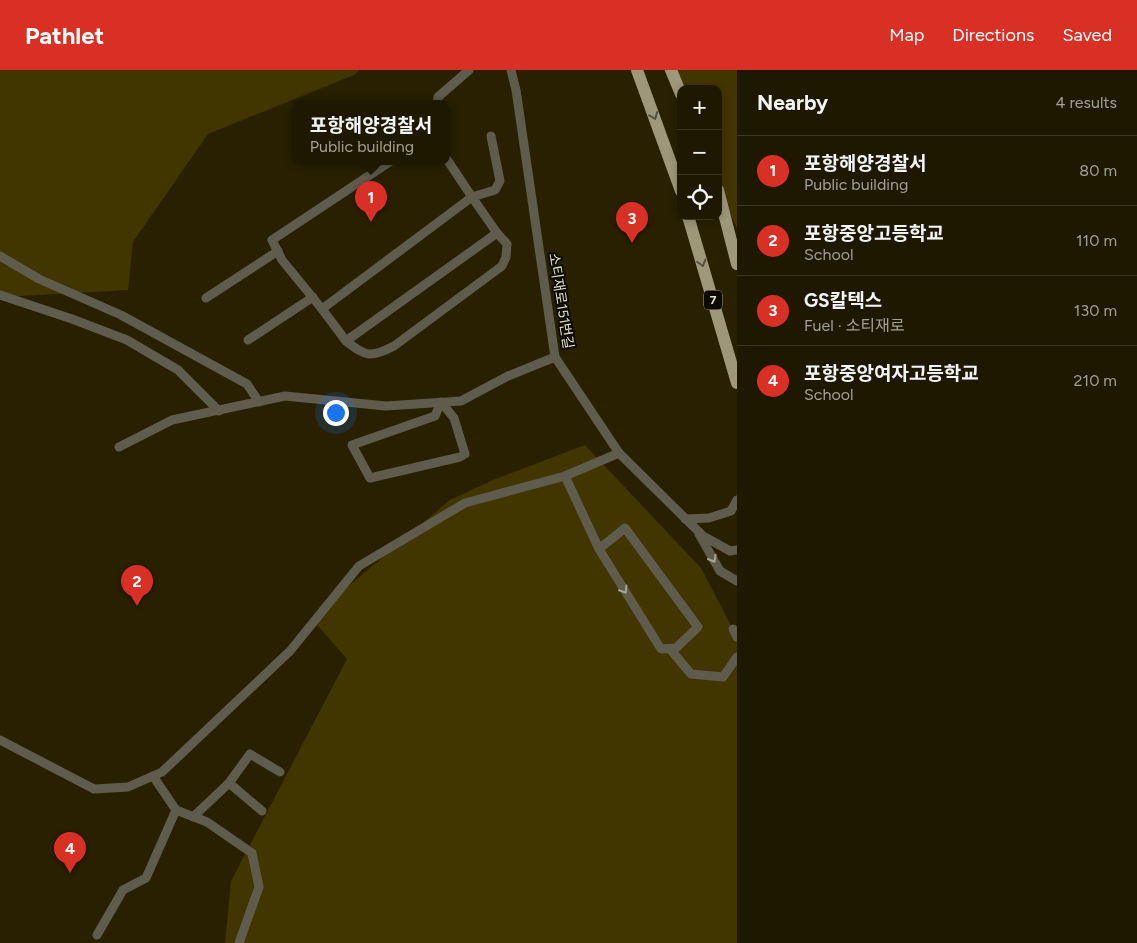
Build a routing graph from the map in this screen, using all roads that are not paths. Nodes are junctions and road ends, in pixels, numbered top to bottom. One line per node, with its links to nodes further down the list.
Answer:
1 (469, 70): 6 (lane)
2 (511, 70): 24 (lane, 소티재로151번길)
3 (636, 70): 10 (main road, one-way to 10)
4 (671, 70): 5 (main road)
5 (677, 85)
6 (438, 100)
7 (491, 136): 11 (lane)
8 (450, 164): 11 (lane)
9 (385, 165): 15 (lane)
10 (677, 180)
11 (472, 197): 14 (lane); 21 (lane)
12 (722, 206): 17 (main road)
13 (689, 220): 25 (main road, 7, one-way to 25)
14 (497, 233): 23 (lane); 23 (lane)
15 (278, 251): 19 (lane); 20 (lane)
16 (0, 256): 26 (lane)
17 (737, 264)
18 (0, 295): 28 (lane)
19 (312, 297): 21 (lane); 22 (lane)
20 (206, 298)
21 (322, 309): 23 (lane)
22 (248, 340)
23 (346, 341)
24 (555, 357): 27 (lane); 30 (lane, 소티재로151번길)
25 (737, 383)
26 (260, 402): 27 (lane); 28 (lane)
27 (441, 402): 27 (lane)
28 (219, 411): 29 (lane)
29 (119, 447)
30 (619, 453): 31 (lane); 33 (lane, 소티재로151번길)
31 (565, 476): 35 (lane); 42 (lane)
32 (737, 500): 33 (lane)
33 (685, 519): 34 (lane, 소티재로151번길)
34 (696, 529): 36 (lane, 소티재로151번길); 37 (lane, one-way to 37)
35 (599, 549): 38 (lane, one-way to 38); 38 (lane)
36 (737, 550)
37 (737, 581)
38 (670, 649): 39 (lane)
39 (737, 657)
40 (0, 740): 42 (lane)
41 (280, 772): 43 (lane)
42 (153, 776): 44 (lane)
43 (228, 782): 45 (lane); 46 (lane)
44 (176, 810): 46 (lane); 47 (lane)
45 (262, 811)
46 (193, 817): 48 (lane)
47 (97, 935)
48 (240, 943)

